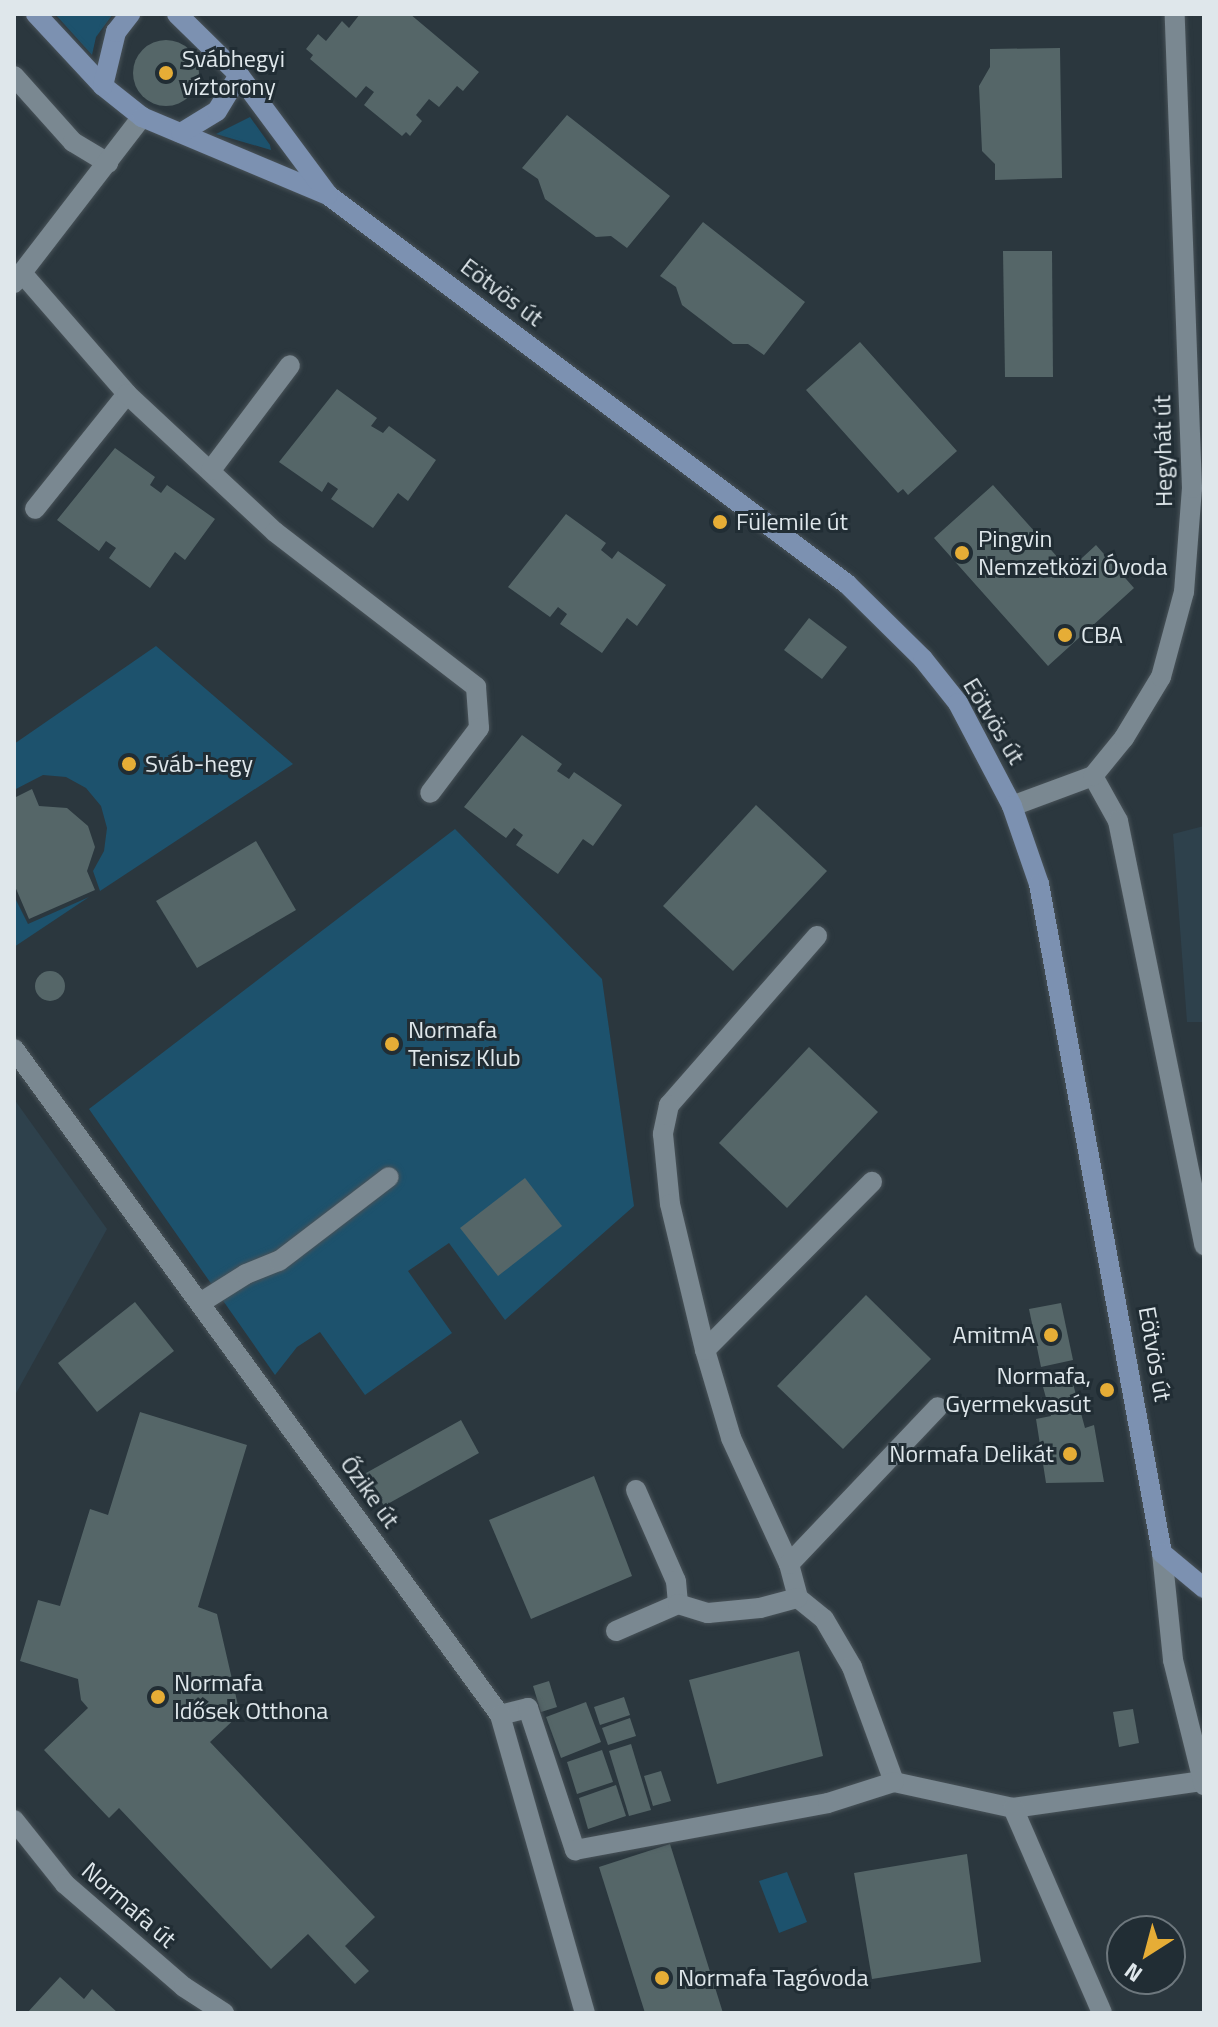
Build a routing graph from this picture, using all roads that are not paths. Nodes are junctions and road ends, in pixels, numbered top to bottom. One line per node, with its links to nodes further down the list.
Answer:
1 (36, 14): 7 (street, Eötvös út)
2 (130, 14): 7 (street)
3 (177, 14): 5 (street, Eötvös út)
4 (1175, 14): 17 (street, Hegyhát út)
5 (239, 75): 9 (street); 11 (street, Eötvös út)
6 (14, 76): 10 (street)
7 (103, 86): 8 (street, Eötvös út)
8 (142, 117): 9 (street, Eötvös út); 10 (street)
9 (181, 133): 11 (street, Eötvös út)
10 (108, 163): 12 (street)
11 (328, 195): 19 (street, Eötvös út)
12 (18, 278): 14 (street)
13 (290, 365): 15 (street)
14 (127, 394): 15 (street); 16 (street)
15 (211, 470): 18 (street)
16 (35, 509)
17 (1093, 776): 19 (street); 24 (street)
18 (430, 793)
19 (1012, 806): 29 (street, Eötvös út)
20 (817, 936): 26 (street)
21 (14, 1049): 25 (street, Őzike út)
22 (389, 1177): 25 (street)
23 (872, 1182): 26 (street)
24 (1204, 1245)
25 (200, 1303): 35 (street, Őzike út)
26 (705, 1350): 30 (street)
27 (938, 1407): 30 (street)
28 (636, 1490): 33 (street)
29 (1162, 1553): 31 (street); 37 (street, Eötvös út)
30 (789, 1564): 32 (street)
31 (1204, 1588)
32 (798, 1598): 33 (street); 38 (street)
33 (678, 1604): 34 (street)
34 (616, 1631)
35 (500, 1715): 38 (street); 43 (street, Őzike út)
36 (1204, 1721): 37 (street)
37 (1196, 1747): 39 (street, Eötvös út)
38 (894, 1782): 40 (street)
39 (1204, 1783): 40 (street)
40 (1013, 1808): 44 (street)
41 (14, 1820): 42 (street, Normafa út)
42 (224, 2013)
43 (585, 2013)
44 (1102, 2013)

